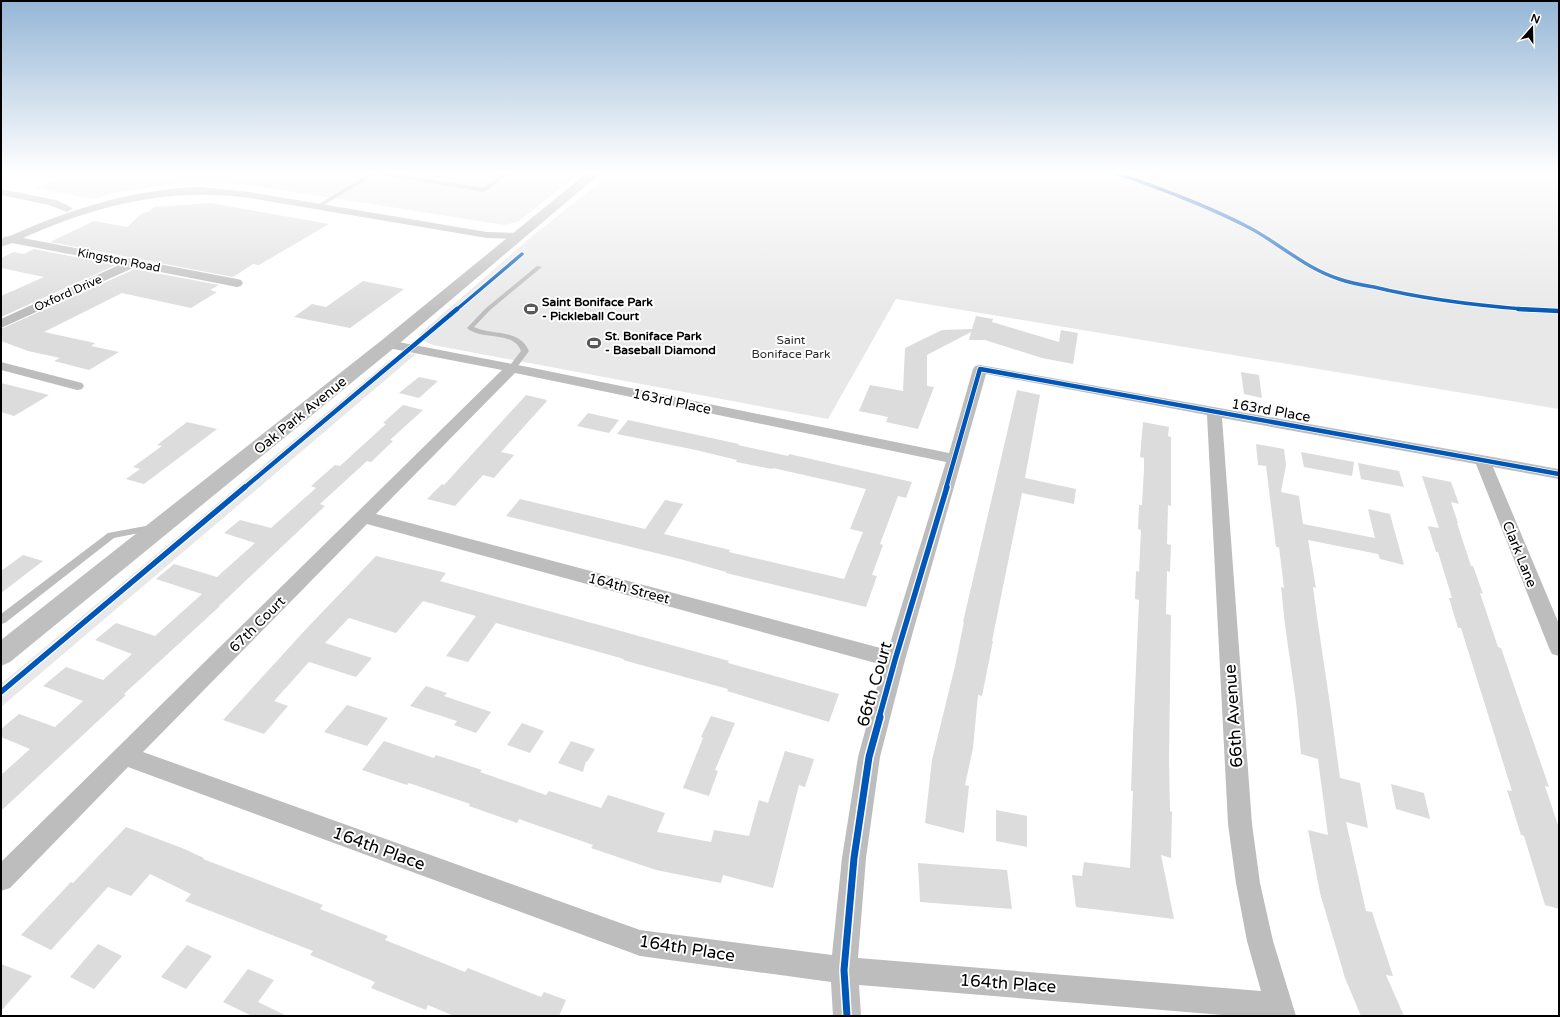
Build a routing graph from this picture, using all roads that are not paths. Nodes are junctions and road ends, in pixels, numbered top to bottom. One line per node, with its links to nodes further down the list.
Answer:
1 (36, 219): 7 (street)
2 (55, 219): 7 (street)
3 (393, 219): 6 (street)
4 (449, 219): 6 (street)
5 (539, 219): 6 (street, Oak Park Avenue)
6 (519, 236): 12 (street, Oak Park Avenue)
7 (3, 239): 8 (street, Kingston Road)
8 (134, 263): 10 (street, Kingston Road); 11 (street, Oxford Drive)
9 (539, 267): 14 (lane)
10 (237, 283)
11 (1, 324)
12 (388, 344): 14 (street, 163rd Place); 22 (street, Oak Park Avenue)
13 (1, 366): 16 (street)
14 (512, 368): 18 (street, 163rd Place); 21 (street, 67th Court)
15 (980, 369): 17 (street, 163rd Place); 18 (street, 66th Court)
16 (77, 386)
17 (1214, 412): 19 (street, 163rd Place); 30 (street, 66th Avenue)
18 (955, 459): 26 (street, 66th Court)
19 (1482, 460): 20 (street, 163rd Place); 24 (street, Clark Lane)
20 (1559, 474)
21 (364, 517): 26 (street, 164th Street); 27 (street, 67th Court)
22 (161, 527): 23 (lane); 25 (street, Oak Park Avenue)
23 (1, 620)
24 (1559, 648)
25 (1, 655)
26 (895, 660): 29 (street, 66th Court)
27 (125, 756): 28 (street, 67th Court); 29 (street, 164th Place)
28 (1, 880)
29 (844, 970): 30 (street, 164th Place); 31 (street, 66th Court)
30 (1280, 1011)
31 (847, 1016)

